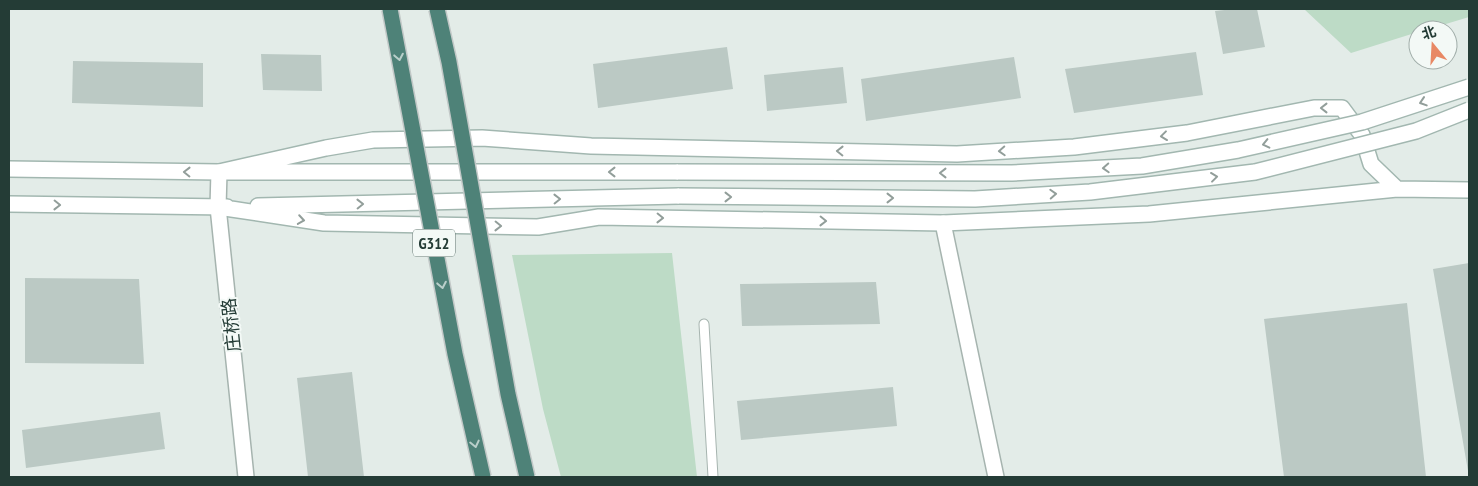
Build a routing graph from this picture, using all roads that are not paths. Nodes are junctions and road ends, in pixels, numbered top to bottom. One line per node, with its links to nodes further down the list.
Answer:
1 (390, 9): 14 (highway, G312, one-way to 14, bridge)
2 (437, 9): 15 (highway, G312, bridge)
3 (1469, 87): 6 (main road, one-way to 6, bridge)
4 (1469, 110): 10 (main road, one-way to 4, bridge)
5 (9, 168): 6 (main road, one-way to 5)
6 (219, 172): 7 (main road, one-way to 6); 10 (main road, 庄桥路)
7 (1397, 189): 8 (main road); 11 (main road)
8 (1469, 190)
9 (9, 204): 10 (main road, one-way to 10)
10 (218, 207): 11 (main road, one-way to 11); 13 (main road, 庄桥路)
11 (943, 223): 17 (main road)
12 (704, 324): 16 (lane)
13 (246, 477)
14 (483, 477)
15 (527, 477)
16 (713, 477)
17 (996, 477)

